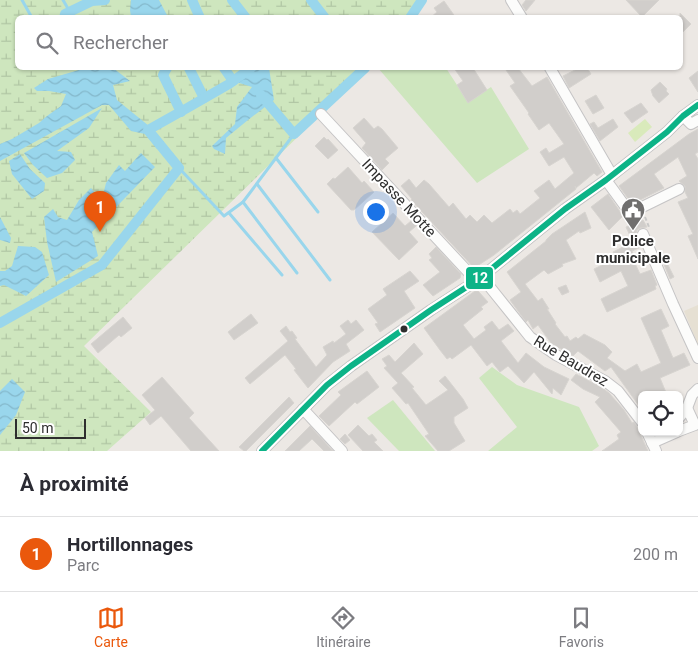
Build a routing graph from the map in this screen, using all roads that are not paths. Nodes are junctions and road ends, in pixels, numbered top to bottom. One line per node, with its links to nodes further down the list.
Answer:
1 (511, 0): 2 (street)
2 (520, 15)
3 (551, 70): 8 (street)
4 (698, 105): 6 (street)
5 (321, 114): 11 (street, Impasse Motte)
6 (683, 116): 7 (street); 8 (street)
7 (698, 120)
8 (609, 177): 9 (street); 11 (street)
9 (679, 189)
10 (643, 234): 12 (street)
11 (479, 279): 15 (street); 17 (street, Rue Baudrez)
12 (698, 358)
13 (698, 390): 14 (street)
14 (687, 408): 16 (street); 18 (street)
15 (303, 409): 21 (street); 22 (street)
16 (683, 413)
17 (638, 417)
18 (683, 429)
19 (670, 436): 20 (street)
20 (654, 447)
21 (262, 451)
22 (342, 451)

